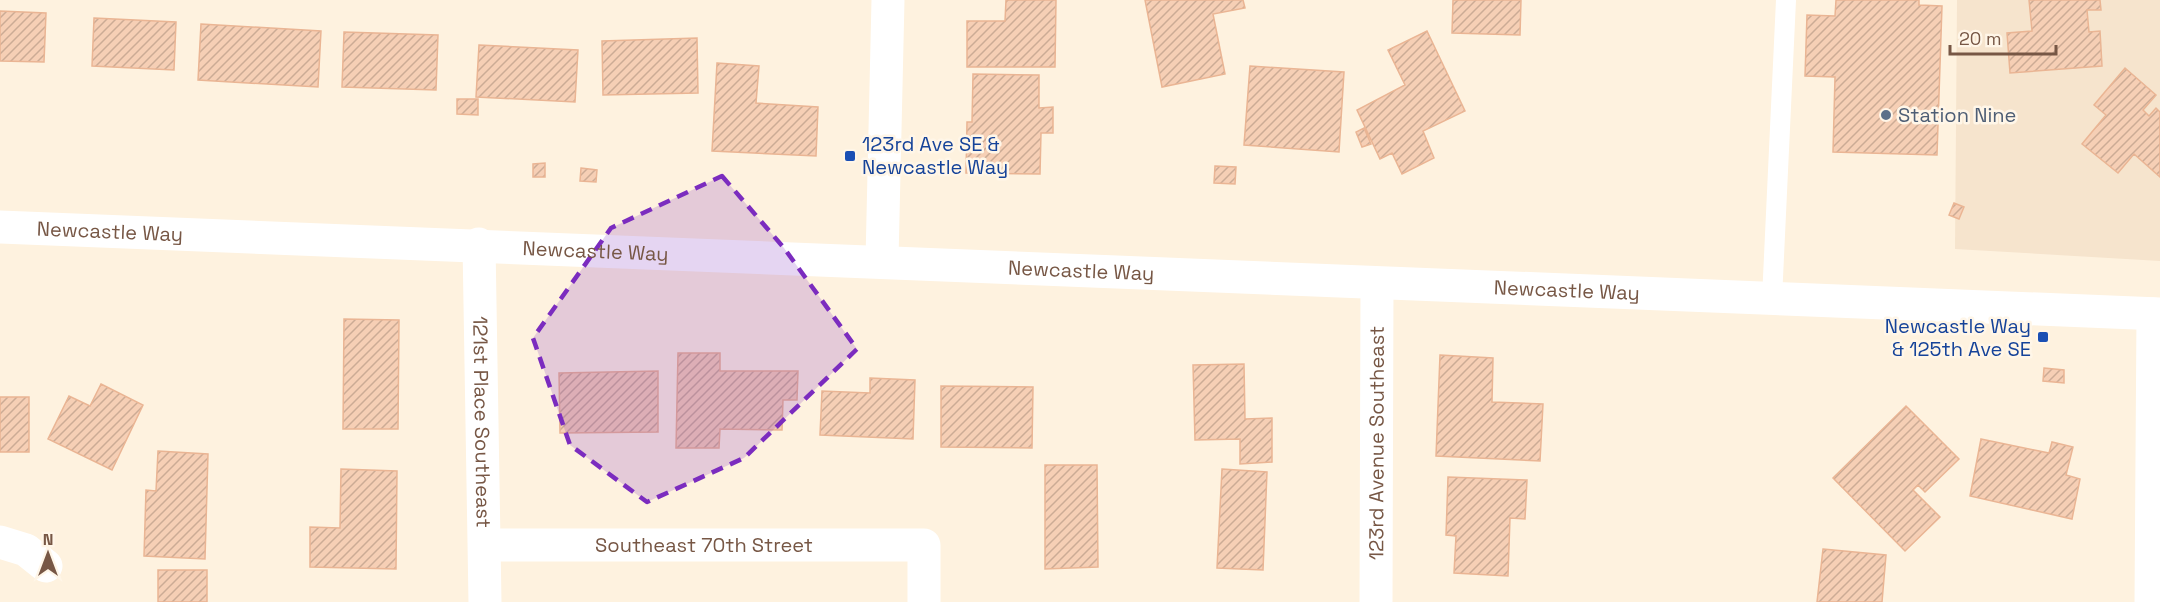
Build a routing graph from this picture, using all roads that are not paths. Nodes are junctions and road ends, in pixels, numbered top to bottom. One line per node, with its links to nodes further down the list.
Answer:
1 (888, 0): 5 (main road)
2 (1786, 0): 7 (lane)
3 (0, 226): 4 (main road, Newcastle Way)
4 (479, 244): 5 (main road, Newcastle Way); 10 (main road, 121st Place Southeast)
5 (882, 260): 6 (main road, Newcastle Way)
6 (1377, 284): 7 (main road, Newcastle Way); 14 (main road, 123rd Avenue Southeast)
7 (1772, 299): 8 (main road, Newcastle Way)
8 (2157, 314): 15 (main road)
9 (0, 542): 11 (main road)
10 (485, 545): 12 (main road, 121st Place Southeast); 13 (main road, Southeast 70th Street)
11 (46, 566)
12 (485, 602)
13 (924, 602)
14 (1376, 602)
15 (2151, 602)

